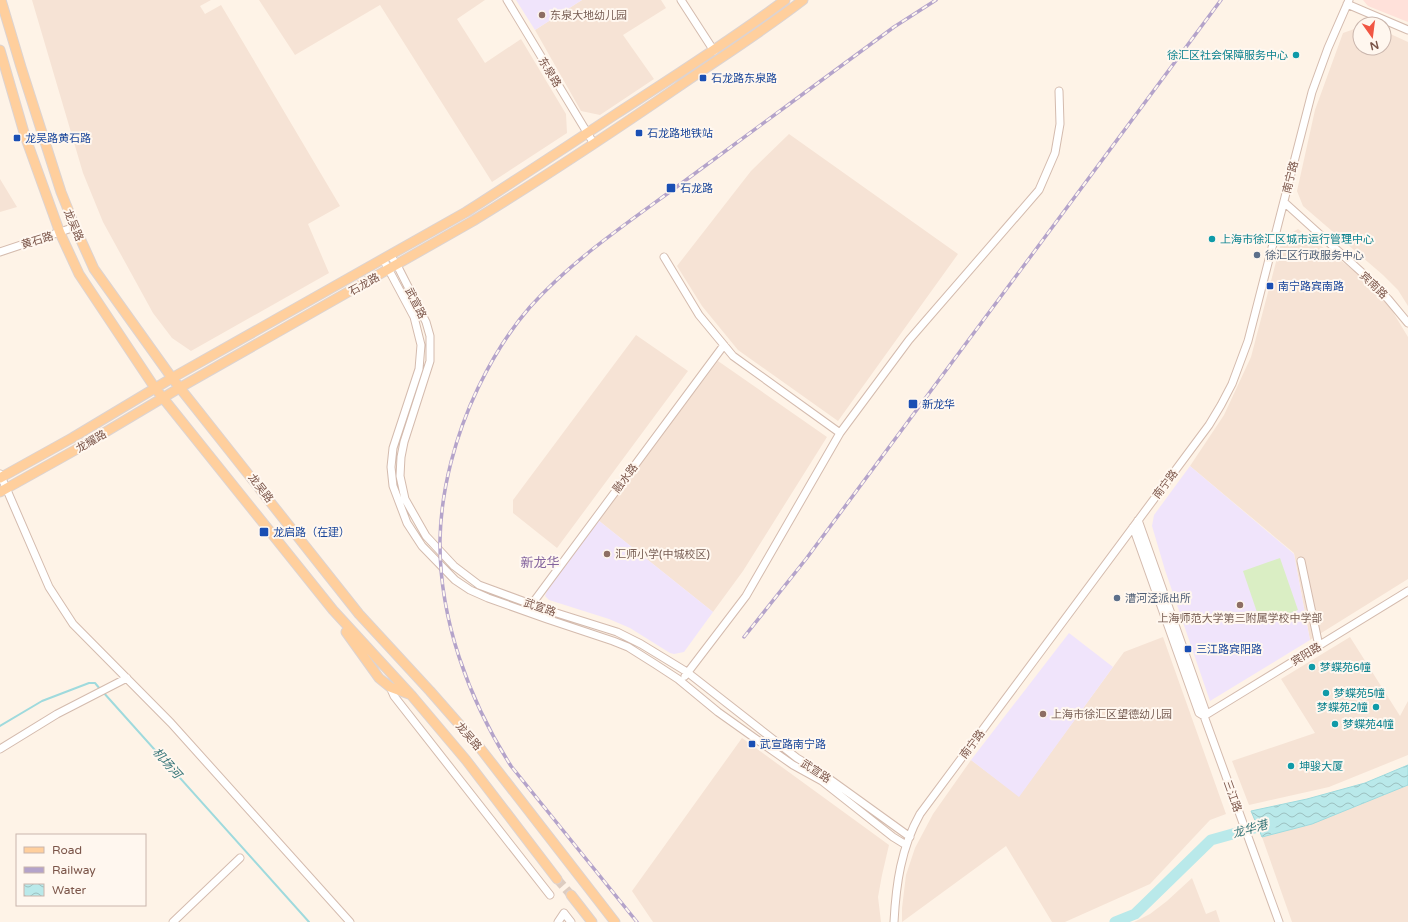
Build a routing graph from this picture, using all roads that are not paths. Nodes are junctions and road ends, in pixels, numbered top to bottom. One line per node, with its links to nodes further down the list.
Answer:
1 (1, 0): 14 (main road, 龙吴路)
2 (507, 0): 11 (street, 东泉路)
3 (681, 0): 9 (street)
4 (784, 0): 9 (main road, 石龙路)
5 (803, 0): 12 (main road, 石龙路)
6 (1348, 2): 7 (street); 13 (street, 南宁路)
7 (1408, 30)
8 (0, 50): 15 (main road, 龙吴路)
9 (714, 51): 11 (main road, 石龙路)
10 (1059, 91): 26 (street)
11 (587, 133): 12 (street, 东泉路); 17 (main road, 石龙路)
12 (594, 144): 19 (main road, 石龙路)
13 (1284, 202): 20 (street, 宾南路); 29 (street, 南宁路)
14 (74, 227): 15 (street, 黄石路); 22 (main road, 龙吴路)
15 (60, 233): 16 (street, 黄石路); 24 (main road, 龙吴路)
16 (0, 252)
17 (387, 257): 19 (street); 22 (main road, 石龙路)
18 (664, 257): 21 (street)
19 (393, 267): 23 (main road, 石龙路); 33 (street, 武宣路); 35 (street)
20 (1408, 323)
21 (724, 345): 26 (street); 33 (street, 融水路)
22 (172, 378): 23 (main road, 龙吴路); 24 (main road, 龙耀路)
23 (181, 387): 25 (main road, 龙耀路); 55 (main road, 龙吴路)
24 (155, 388): 25 (main road, 龙吴路); 27 (main road, 龙耀路)
25 (163, 398): 28 (main road, 龙耀路); 34 (main road, 龙吴路)
26 (840, 433): 37 (street)
27 (1, 476): 28 (street)
28 (3, 490): 38 (street)
29 (1138, 520): 30 (street, 南宁路); 42 (street, 三江路)
30 (1133, 527): 42 (street, 三江路); 44 (street, 南宁路)
31 (1300, 561): 36 (street)
32 (1408, 591): 36 (street, 宾阳路)
33 (531, 604): 35 (street, 融水路); 37 (street, 武宣路)
34 (333, 610): 40 (main road); 41 (main road, 龙吴路)
35 (526, 612): 39 (street)
36 (1319, 646): 42 (street, 宾阳路)
37 (687, 672): 39 (street); 44 (street, 武宣路)
38 (127, 678): 43 (street); 51 (street)
39 (681, 682): 45 (street)
40 (390, 686): 41 (main road); 48 (street)
41 (412, 696): 47 (main road, 龙吴路)
42 (1204, 716): 57 (street, 三江路)
43 (0, 749)
44 (910, 837): 45 (street, 南宁路)
45 (906, 845): 56 (street, 南宁路)
46 (240, 858): 50 (street)
47 (557, 879)
48 (550, 895)
49 (571, 895): 54 (main road)
50 (173, 922)
51 (350, 922)
52 (558, 922): 53 (street)
53 (571, 922)
54 (592, 922)
55 (615, 922)
56 (894, 922)
57 (1279, 922)

